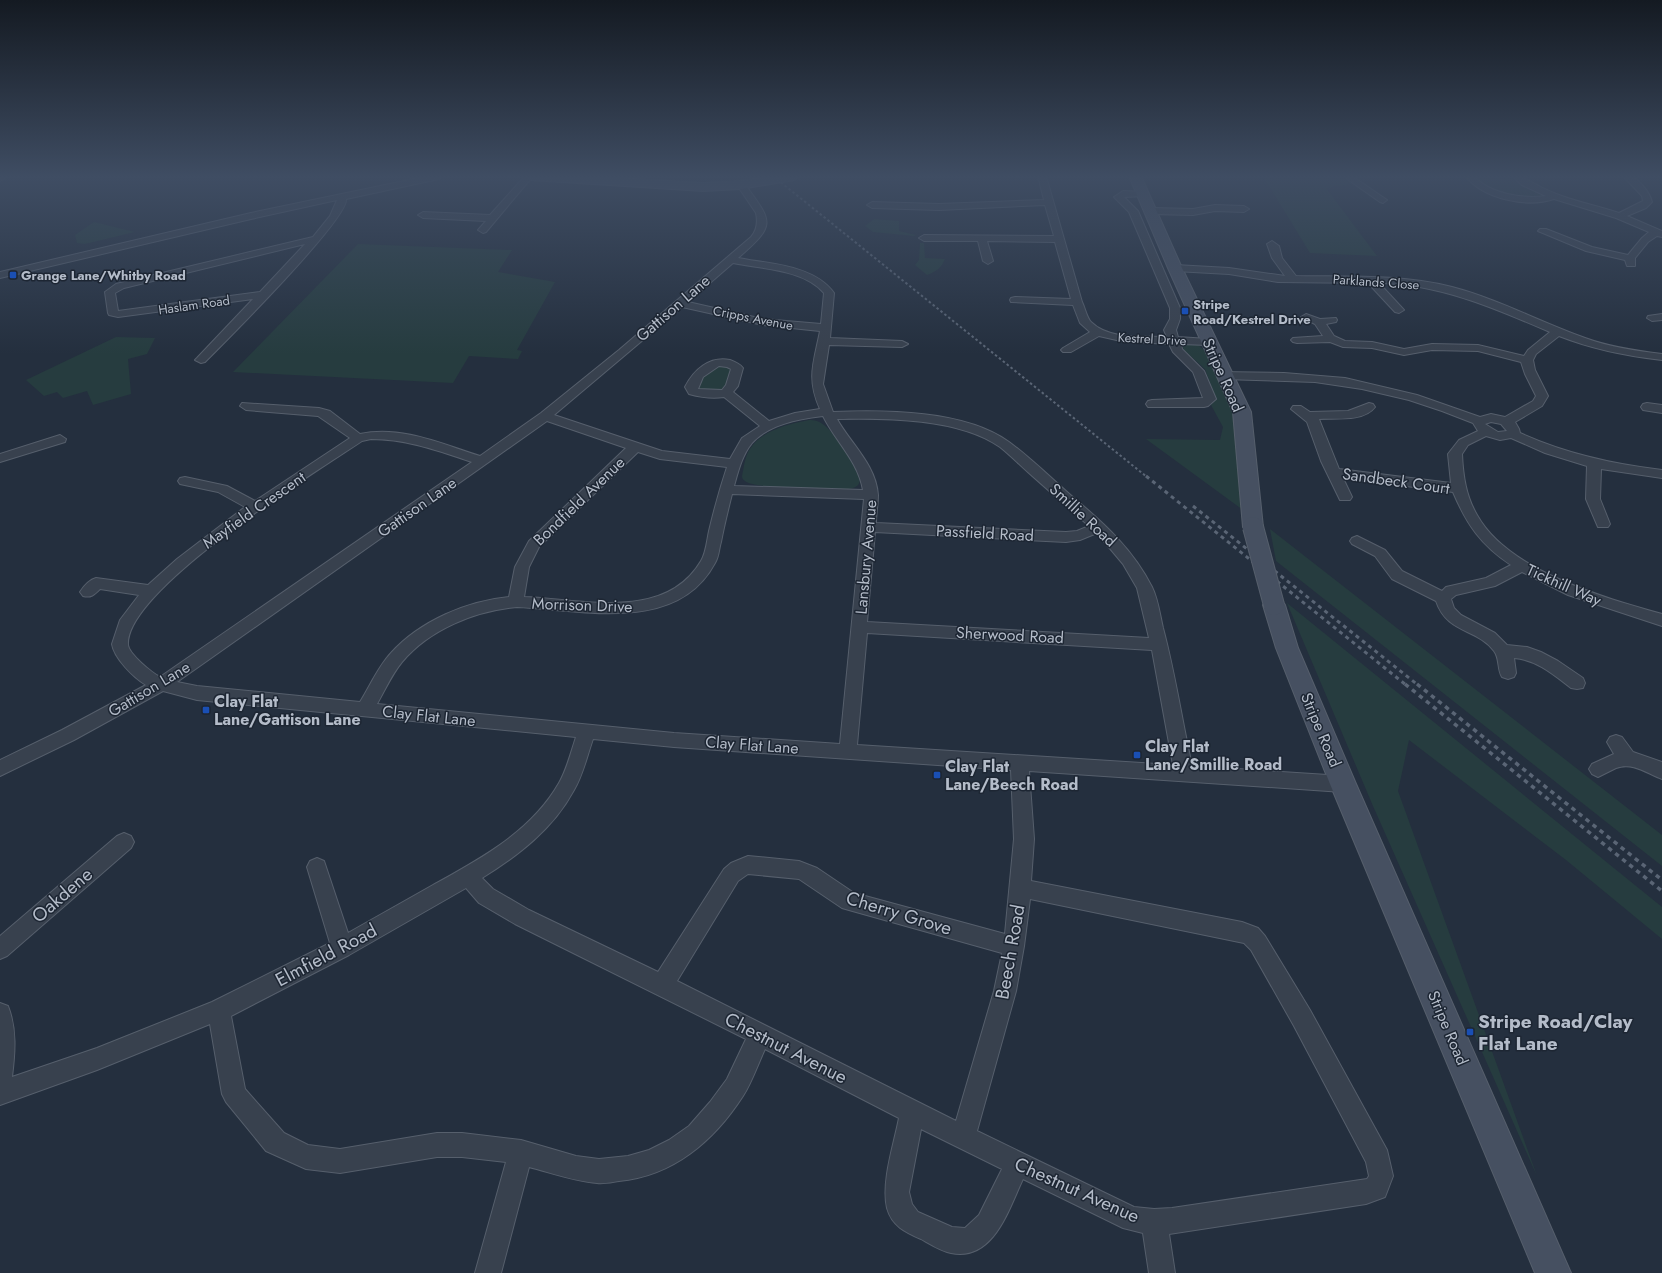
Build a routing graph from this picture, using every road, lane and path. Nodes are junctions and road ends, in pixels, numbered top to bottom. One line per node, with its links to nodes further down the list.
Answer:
1 (149, 235): 17 (street)
2 (153, 235): 19 (street)
3 (319, 235): 11 (street)
4 (757, 235): 15 (street, Gattison Lane)
5 (1059, 235): 13 (street, Kestrel Drive)
6 (1144, 235): 34 (street)
7 (1161, 235): 18 (main road, Stripe Road)
8 (1559, 235): 9 (street)
9 (1654, 235)
10 (924, 238): 12 (street)
11 (316, 239): 22 (street); 22 (street, Haslam Road)
12 (982, 239): 13 (street); 16 (street)
13 (1060, 239): 24 (street, Kestrel Drive)
14 (1272, 243): 20 (street)
15 (730, 260): 25 (street, Gattison Lane); 32 (street, Lansbury Avenue)
16 (988, 261)
17 (0, 266)
18 (1175, 268): 20 (street, Parklands Close); 37 (main road, Stripe Road)
19 (0, 275)
20 (1293, 279): 21 (street, Parklands Close)
21 (1370, 279): 26 (street); 31 (street, Parklands Close)
22 (262, 295): 42 (street)
23 (1015, 300): 24 (street)
24 (1077, 302): 30 (street, Kestrel Drive)
25 (680, 303): 32 (street, Cripps Avenue); 52 (street, Gattison Lane)
26 (1399, 310)
27 (1306, 317): 29 (street)
28 (1332, 320): 29 (street)
29 (1319, 322): 33 (street)
30 (1098, 332): 34 (street, Kestrel Drive); 40 (street)
31 (1557, 332): 41 (street, Parklands Close); 43 (street)
32 (825, 334): 38 (street, Cripps Avenue); 51 (street, Lansbury Avenue)
33 (1331, 339): 35 (street); 39 (street)
34 (1172, 340): 37 (street, Kestrel Drive); 46 (street)
35 (1297, 340)
36 (1421, 340): 39 (street)
37 (1208, 342): 44 (main road, Stripe Road)
38 (902, 344)
39 (1432, 347): 43 (street)
40 (1067, 350)
41 (1662, 357)
42 (201, 360)
43 (1527, 360): 55 (street)
44 (1224, 375): 57 (street); 102 (main road, Stripe Road, bridge)
45 (726, 393): 56 (street)
46 (1152, 404)
47 (246, 406): 59 (street)
48 (1647, 407): 50 (street)
49 (1297, 409): 53 (street)
50 (1662, 409)
51 (828, 414): 56 (street, Morrison Drive); 71 (street, Lansbury Avenue); 76 (street, Smillie Road)
52 (545, 416): 61 (street); 63 (street, Gattison Lane)
53 (1309, 416): 54 (street); 66 (street, Sandbeck Court)
54 (1373, 422)
55 (1506, 422): 57 (street); 58 (street)
56 (768, 426): 64 (street, Morrison Drive)
57 (1483, 426): 58 (street); 70 (street, Tickhill Way)
58 (1512, 434): 65 (street)
59 (358, 438): 63 (street, Mayfield Crescent); 73 (street, Mayfield Crescent)
60 (60, 439): 62 (street)
61 (635, 447): 64 (street); 84 (street, Bondfield Avenue)
62 (0, 458)
63 (482, 461): 91 (street, Gattison Lane)
64 (735, 464): 69 (street, Morrison Drive)
65 (1594, 464): 67 (street); 74 (street)
66 (1334, 473): 70 (street, Sandbeck Court); 72 (street, Sandbeck Court)
67 (1662, 474)
68 (185, 481): 73 (street)
69 (728, 490): 71 (street); 84 (street, Morrison Drive)
70 (1459, 490): 80 (street, Tickhill Way)
71 (871, 495): 75 (street, Lansbury Avenue)
72 (1345, 496)
73 (256, 507): 81 (street, Mayfield Crescent)
74 (1602, 524)
75 (870, 527): 76 (street, Passfield Road); 86 (street, Lansbury Avenue)
76 (1099, 527): 87 (street, Smillie Road)
77 (1357, 541): 79 (street)
78 (1393, 546): 79 (street)
79 (1377, 551): 83 (street)
80 (1522, 566): 83 (street); 85 (street, Tickhill Way)
81 (149, 591): 82 (street); 91 (street, Mayfield Crescent)
82 (88, 592)
83 (1443, 598): 88 (street)
84 (516, 602): 92 (street, Morrison Drive)
85 (1662, 620)
86 (860, 627): 87 (street, Sherwood Road); 95 (street, Lansbury Avenue)
87 (1159, 644): 101 (street, Smillie Road)
88 (1505, 651): 89 (street); 90 (street)
89 (1508, 673)
90 (1577, 683)
91 (162, 684): 92 (street, Clay Flat Lane); 98 (street, Gattison Lane)
92 (364, 710): 93 (street, Clay Flat Lane)
93 (587, 732): 95 (street, Clay Flat Lane); 105 (street, Elmfield Road)
94 (1616, 742): 96 (street)
95 (848, 750): 97 (street, Clay Flat Lane)
96 (1628, 759): 99 (street); 100 (street)
97 (1020, 763): 101 (street, Clay Flat Lane); 106 (street, Beech Road)
98 (0, 768)
99 (1598, 769)
100 (1662, 771)
101 (1184, 773): 102 (street, Clay Flat Lane)
102 (1344, 784): 123 (main road, Stripe Road)
103 (124, 842): 108 (street, Oakdene)
104 (317, 867): 109 (street)
105 (468, 876): 109 (street, Elmfield Road); 110 (street, Chestnut Avenue)
106 (1021, 888): 107 (street, Beech Road); 120 (street, Chestnut Avenue)
107 (1014, 946): 110 (street, Cherry Grove); 117 (street, Beech Road)
108 (0, 948)
109 (342, 948): 111 (street, Elmfield Road)
110 (662, 985): 113 (street, Chestnut Avenue)
111 (219, 1010): 115 (street, Elmfield Road); 118 (street)
112 (0, 1014): 114 (street)
113 (760, 1034): 116 (street, Chestnut Avenue); 118 (street)
114 (0, 1083)
115 (0, 1093)
116 (912, 1112): 117 (street, Chestnut Avenue); 119 (street)
117 (963, 1136): 119 (street, Chestnut Avenue)
118 (521, 1152): 121 (street)
119 (1017, 1164): 120 (street, Chestnut Avenue)
120 (1154, 1222): 122 (street)
121 (488, 1273)
122 (1162, 1273)
123 (1553, 1273)

